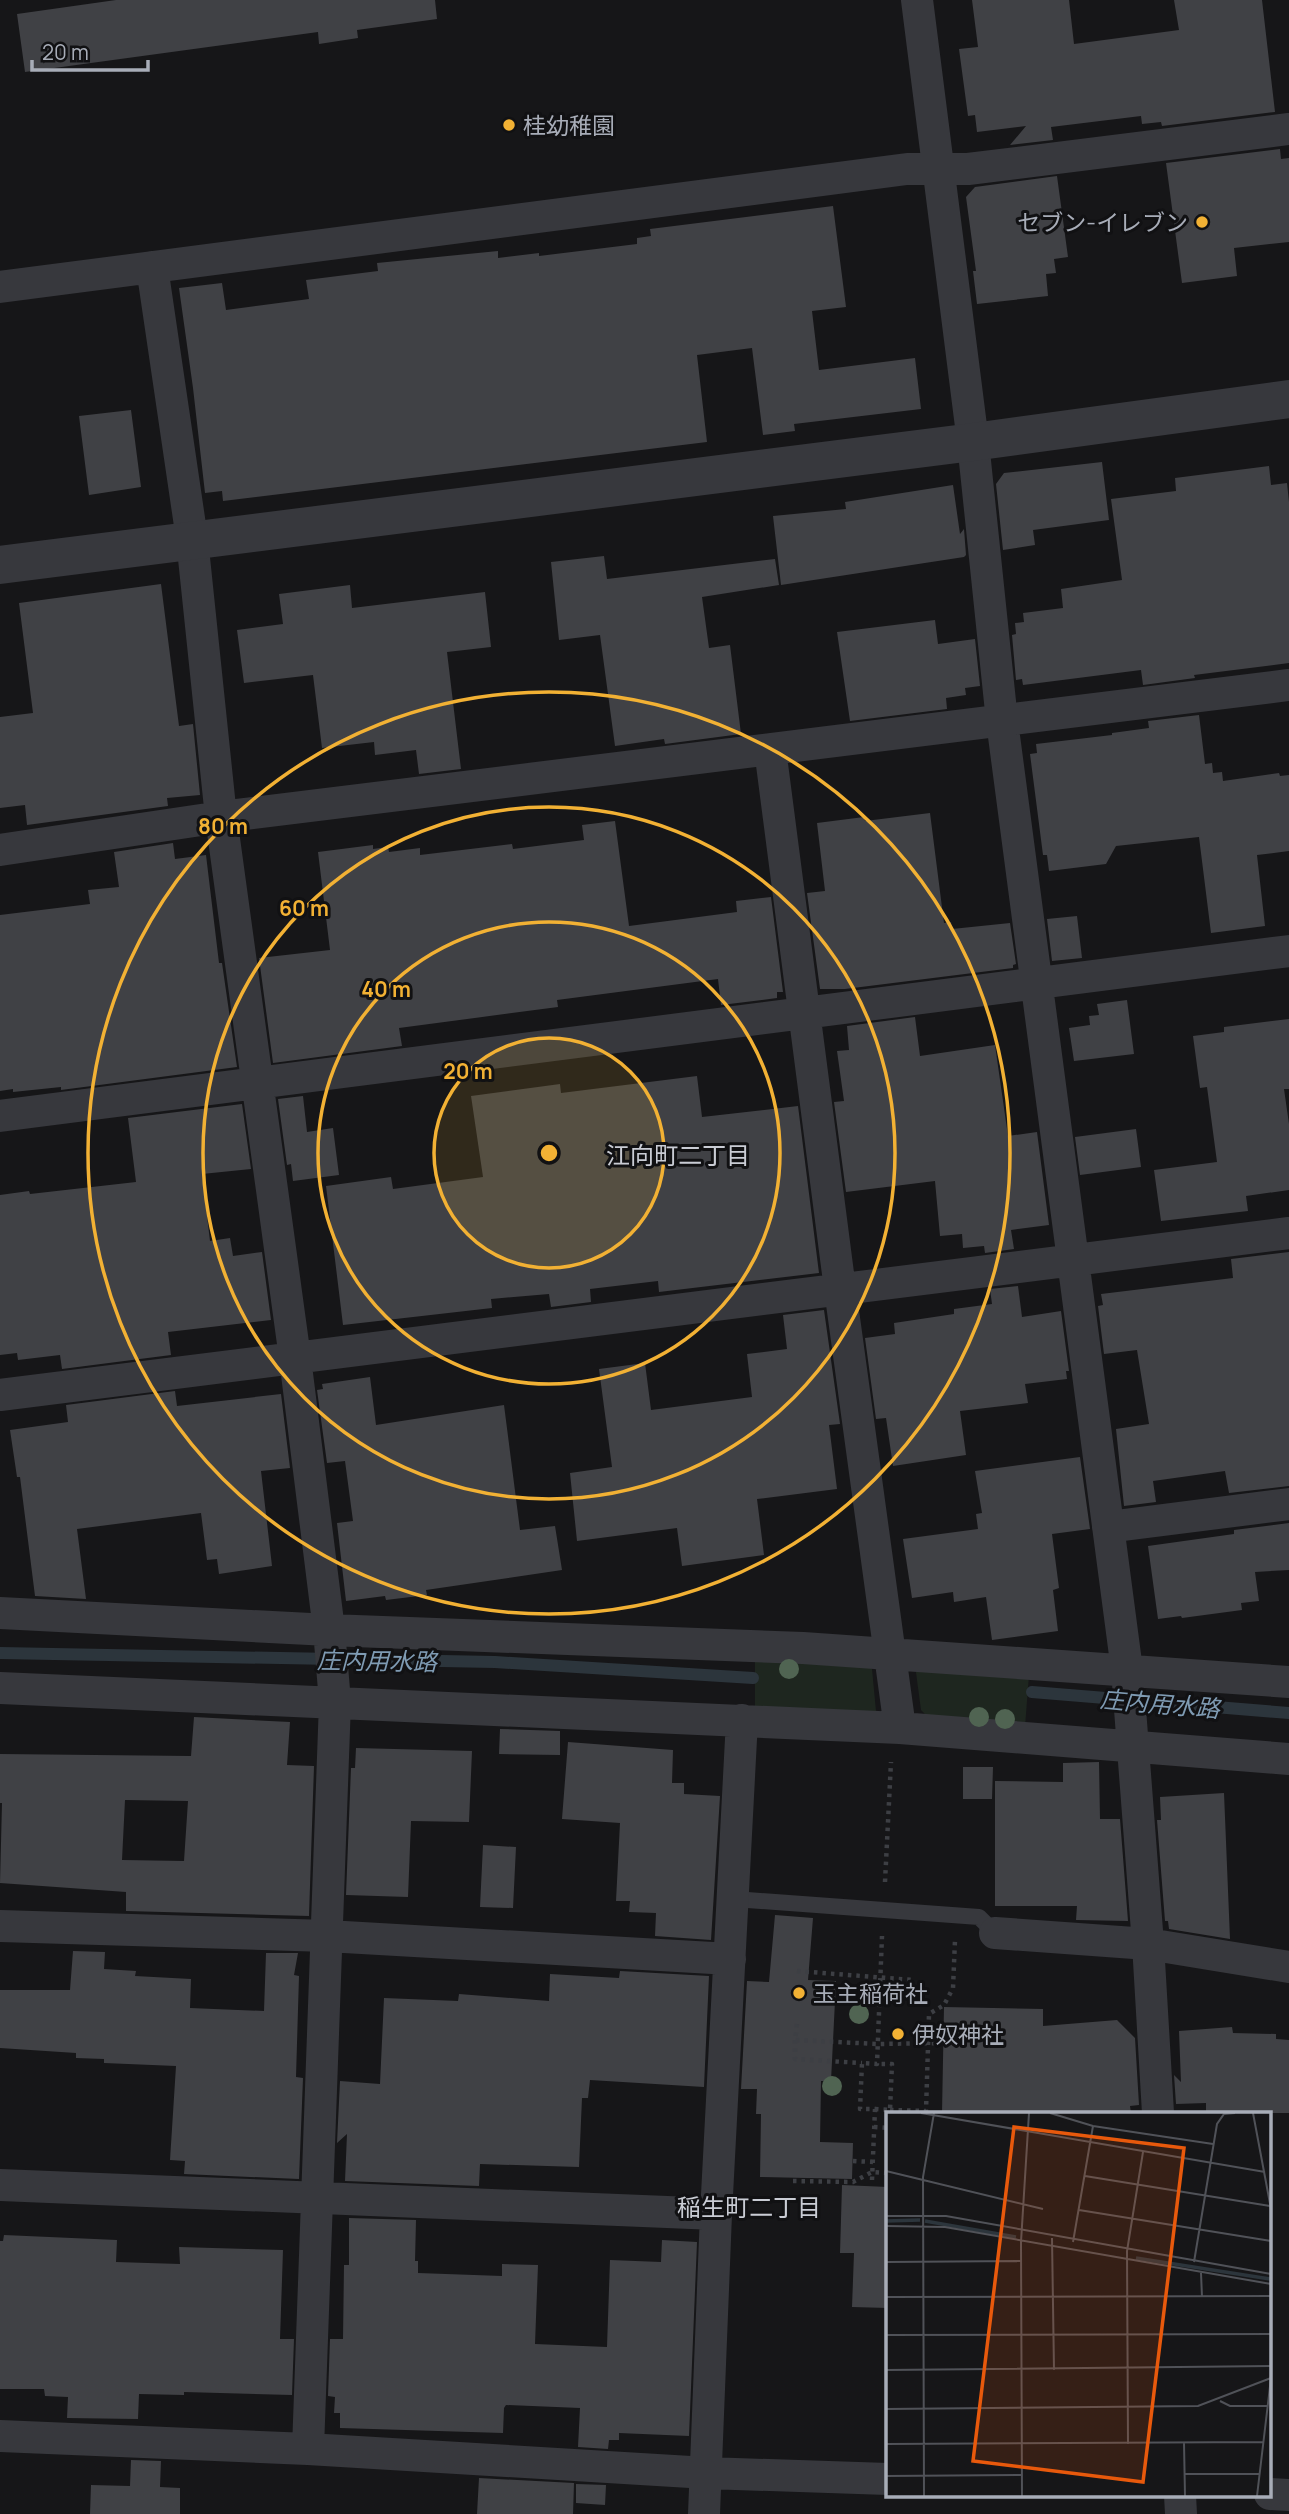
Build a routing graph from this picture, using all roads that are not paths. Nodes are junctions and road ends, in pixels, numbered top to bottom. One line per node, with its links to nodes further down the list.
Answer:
1 (917, 0): 3 (street)
2 (1289, 129): 3 (street)
3 (938, 169): 4 (street); 7 (street)
4 (152, 267): 5 (street); 8 (street)
5 (0, 287)
6 (1289, 399): 7 (street)
7 (973, 442): 8 (street); 11 (street)
8 (192, 539): 9 (street); 13 (street)
9 (0, 565)
10 (1289, 685): 11 (street)
11 (1002, 721): 12 (street); 16 (street)
12 (770, 749): 13 (street); 17 (street)
13 (221, 817): 14 (street); 18 (street)
14 (0, 850)
15 (1289, 951): 16 (street)
16 (1036, 983): 17 (street); 21 (street)
17 (804, 1013): 18 (street); 22 (street)
18 (257, 1085): 19 (street); 23 (street)
19 (0, 1116)
20 (1289, 1233): 21 (street)
21 (1073, 1260): 22 (street); 26 (street)
22 (840, 1289): 23 (street); 29 (street)
23 (295, 1358): 24 (street); 28 (street)
24 (0, 1395)
25 (1289, 1504): 26 (street)
26 (1108, 1527): 30 (street)
27 (0, 1614): 28 (street)
28 (329, 1630): 29 (street); 33 (street)
29 (890, 1652): 30 (street); 35 (street)
30 (1127, 1670): 31 (street); 36 (street)
31 (1289, 1682)
32 (0, 1688): 33 (street)
33 (335, 1702): 34 (street); 41 (street)
34 (742, 1720): 35 (street); 38 (street)
35 (900, 1728): 36 (street)
36 (1133, 1746): 37 (street); 42 (street)
37 (1289, 1759)
38 (734, 1899): 40 (lane); 43 (street)
39 (0, 1926): 41 (street)
40 (995, 1933): 42 (street)
41 (327, 1936): 43 (street); 47 (street)
42 (1148, 1944): 44 (street); 45 (street)
43 (730, 1959): 48 (street)
44 (1289, 1967)
45 (1158, 2112)
46 (0, 2185): 47 (street)
47 (317, 2198): 48 (street); 50 (street)
48 (716, 2214): 51 (street)
49 (0, 2436): 50 (street)
50 (308, 2449): 51 (street)
51 (707, 2473): 52 (street); 54 (street)
52 (886, 2479)
53 (1180, 2496): 55 (street)
54 (704, 2514)
55 (1181, 2514)

